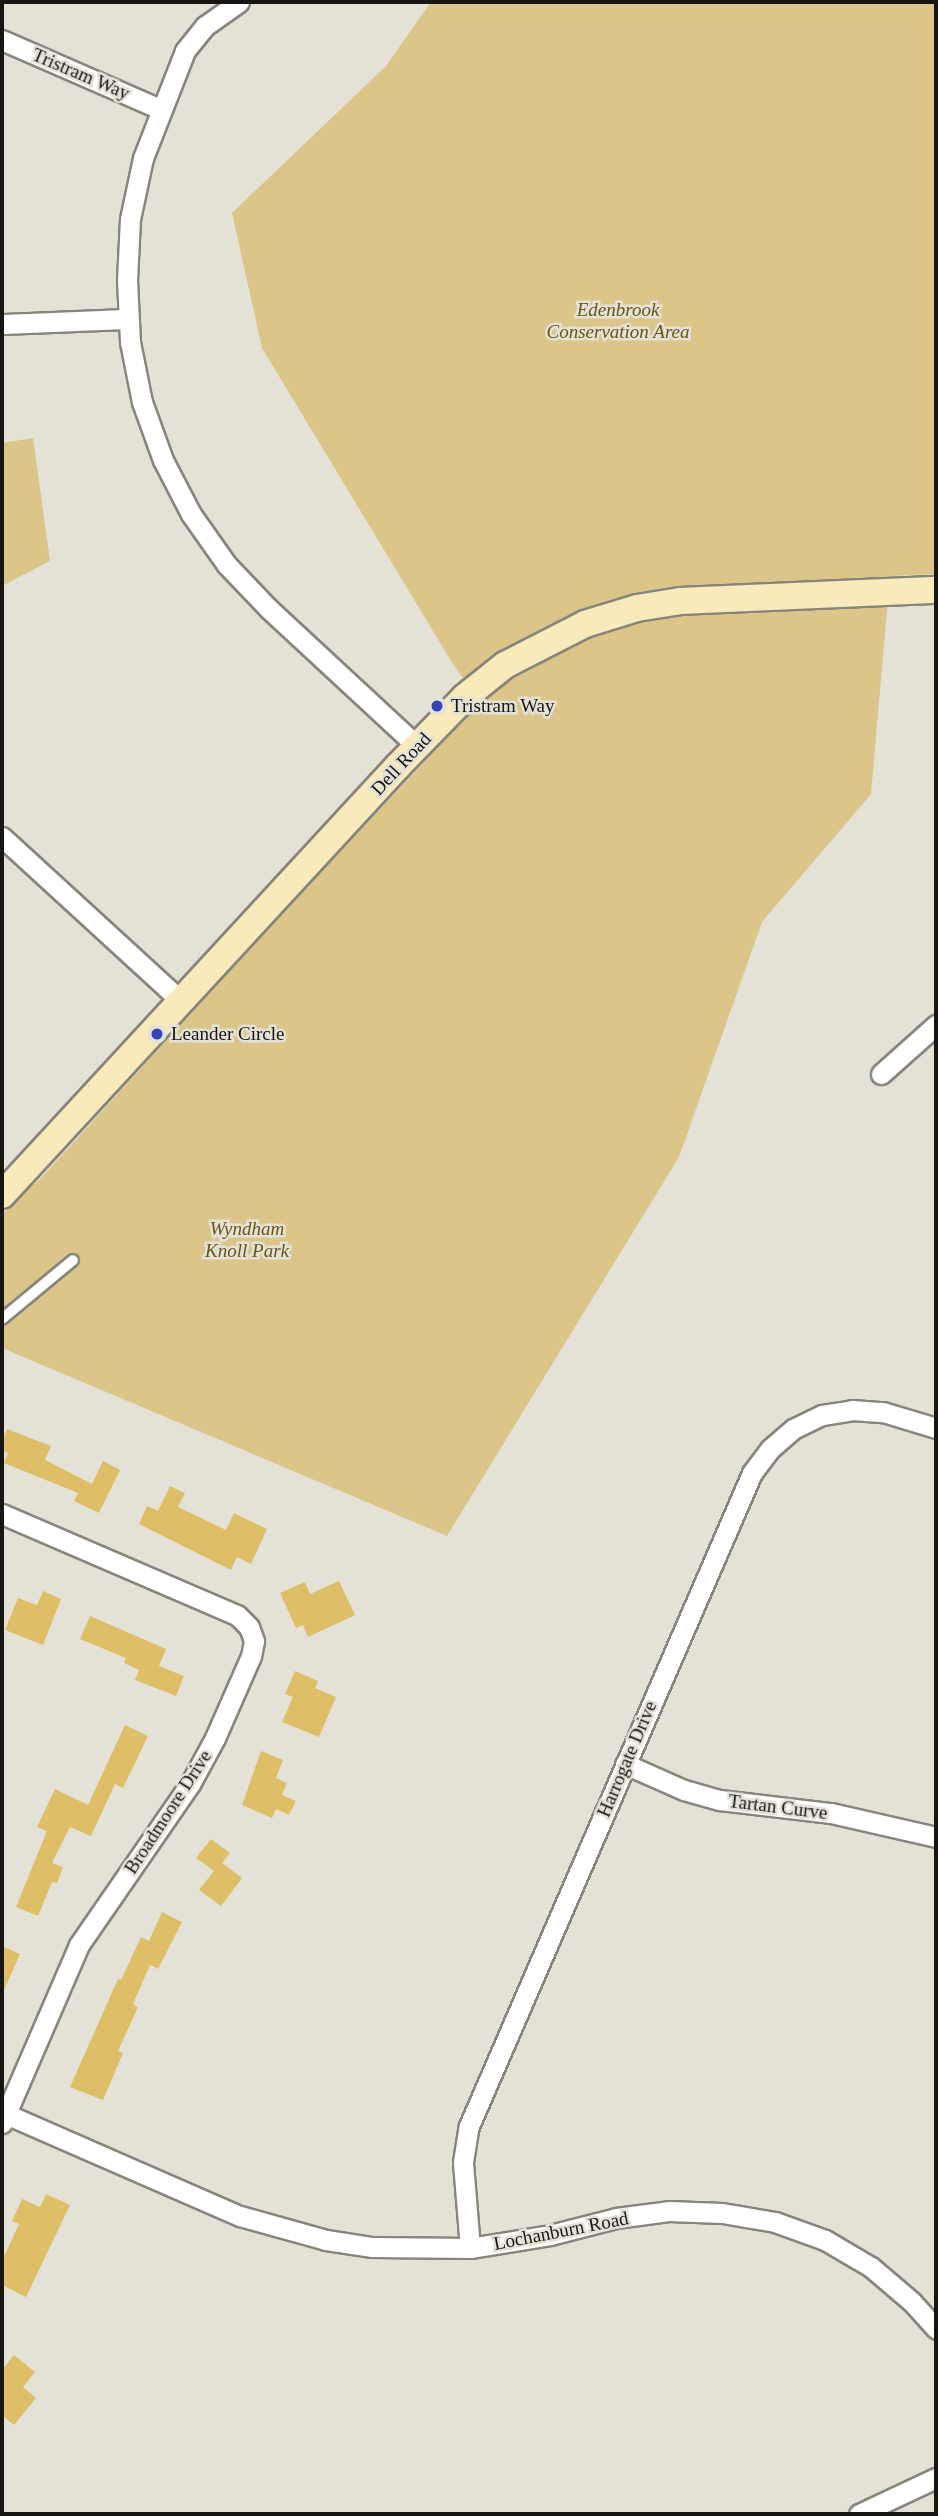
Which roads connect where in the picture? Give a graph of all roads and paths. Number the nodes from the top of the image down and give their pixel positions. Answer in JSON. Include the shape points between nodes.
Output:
{"nodes":[{"id":1,"x":239,"y":2,"type":"edge"},
{"id":2,"x":2,"y":40,"type":"edge"},
{"id":3,"x":160,"y":109,"type":"junction"},
{"id":4,"x":128,"y":319,"type":"junction"},
{"id":5,"x":2,"y":324,"type":"edge"},
{"id":6,"x":936,"y":590,"type":"edge"},
{"id":7,"x":417,"y":746,"type":"junction"},
{"id":8,"x":2,"y":837,"type":"edge"},
{"id":9,"x":182,"y":1002,"type":"junction"},
{"id":10,"x":936,"y":1025,"type":"edge"},
{"id":11,"x":881,"y":1074,"type":"dead end"},
{"id":12,"x":2,"y":1195,"type":"edge"},
{"id":13,"x":73,"y":1260,"type":"dead end"},
{"id":14,"x":2,"y":1319,"type":"edge"},
{"id":15,"x":936,"y":1428,"type":"edge"},
{"id":16,"x":2,"y":1514,"type":"edge"},
{"id":17,"x":625,"y":1763,"type":"junction"},
{"id":18,"x":936,"y":1837,"type":"edge"},
{"id":19,"x":4,"y":2119,"type":"edge"},
{"id":20,"x":470,"y":2248,"type":"junction"},
{"id":21,"x":936,"y":2329,"type":"edge"},
{"id":22,"x":936,"y":2478,"type":"edge"},
{"id":23,"x":859,"y":2514,"type":"edge"}],
"edges":[{"from":1,"to":3,"type":"street","via":[[205,26],[185,51]]},
{"from":2,"to":3,"type":"street","name":"Tristram Way"},
{"from":3,"to":4,"type":"street","via":[[143,158],[130,219]]},
{"from":4,"to":5,"type":"street"},
{"from":4,"to":7,"type":"street","via":[[142,402],[163,460],[191,514],[227,565],[269,610]]},
{"from":6,"to":7,"type":"street","name":"Dell Road","via":[[681,601],[637,608],[585,624],[505,665],[465,697]]},
{"from":7,"to":9,"type":"street","name":"Dell Road"},
{"from":8,"to":9,"type":"street"},
{"from":9,"to":12,"type":"street","name":"Dell Road"},
{"from":10,"to":11,"type":"street"},
{"from":13,"to":14,"type":"lane"},
{"from":15,"to":17,"type":"street","name":"Harrogate Drive","via":[[883,1412],[852,1410],[822,1415],[793,1429],[770,1448],[752,1473]]},
{"from":16,"to":19,"type":"street","name":"Broadmoore Drive","via":[[237,1615],[249,1626],[254,1641],[190,1784],[79,1945]]},
{"from":17,"to":18,"type":"street","name":"Tartan Curve","via":[[684,1790],[720,1800],[831,1813]]},
{"from":17,"to":20,"type":"street","name":"Harrogate Drive","via":[[469,2126],[463,2162]]},
{"from":19,"to":20,"type":"street","name":"Lochanburn Road","via":[[284,2230],[372,2247]]},
{"from":20,"to":21,"type":"street","name":"Lochanburn Road","via":[[669,2211],[775,2222],[825,2240],[871,2267]]},
{"from":22,"to":23,"type":"street"}]}
